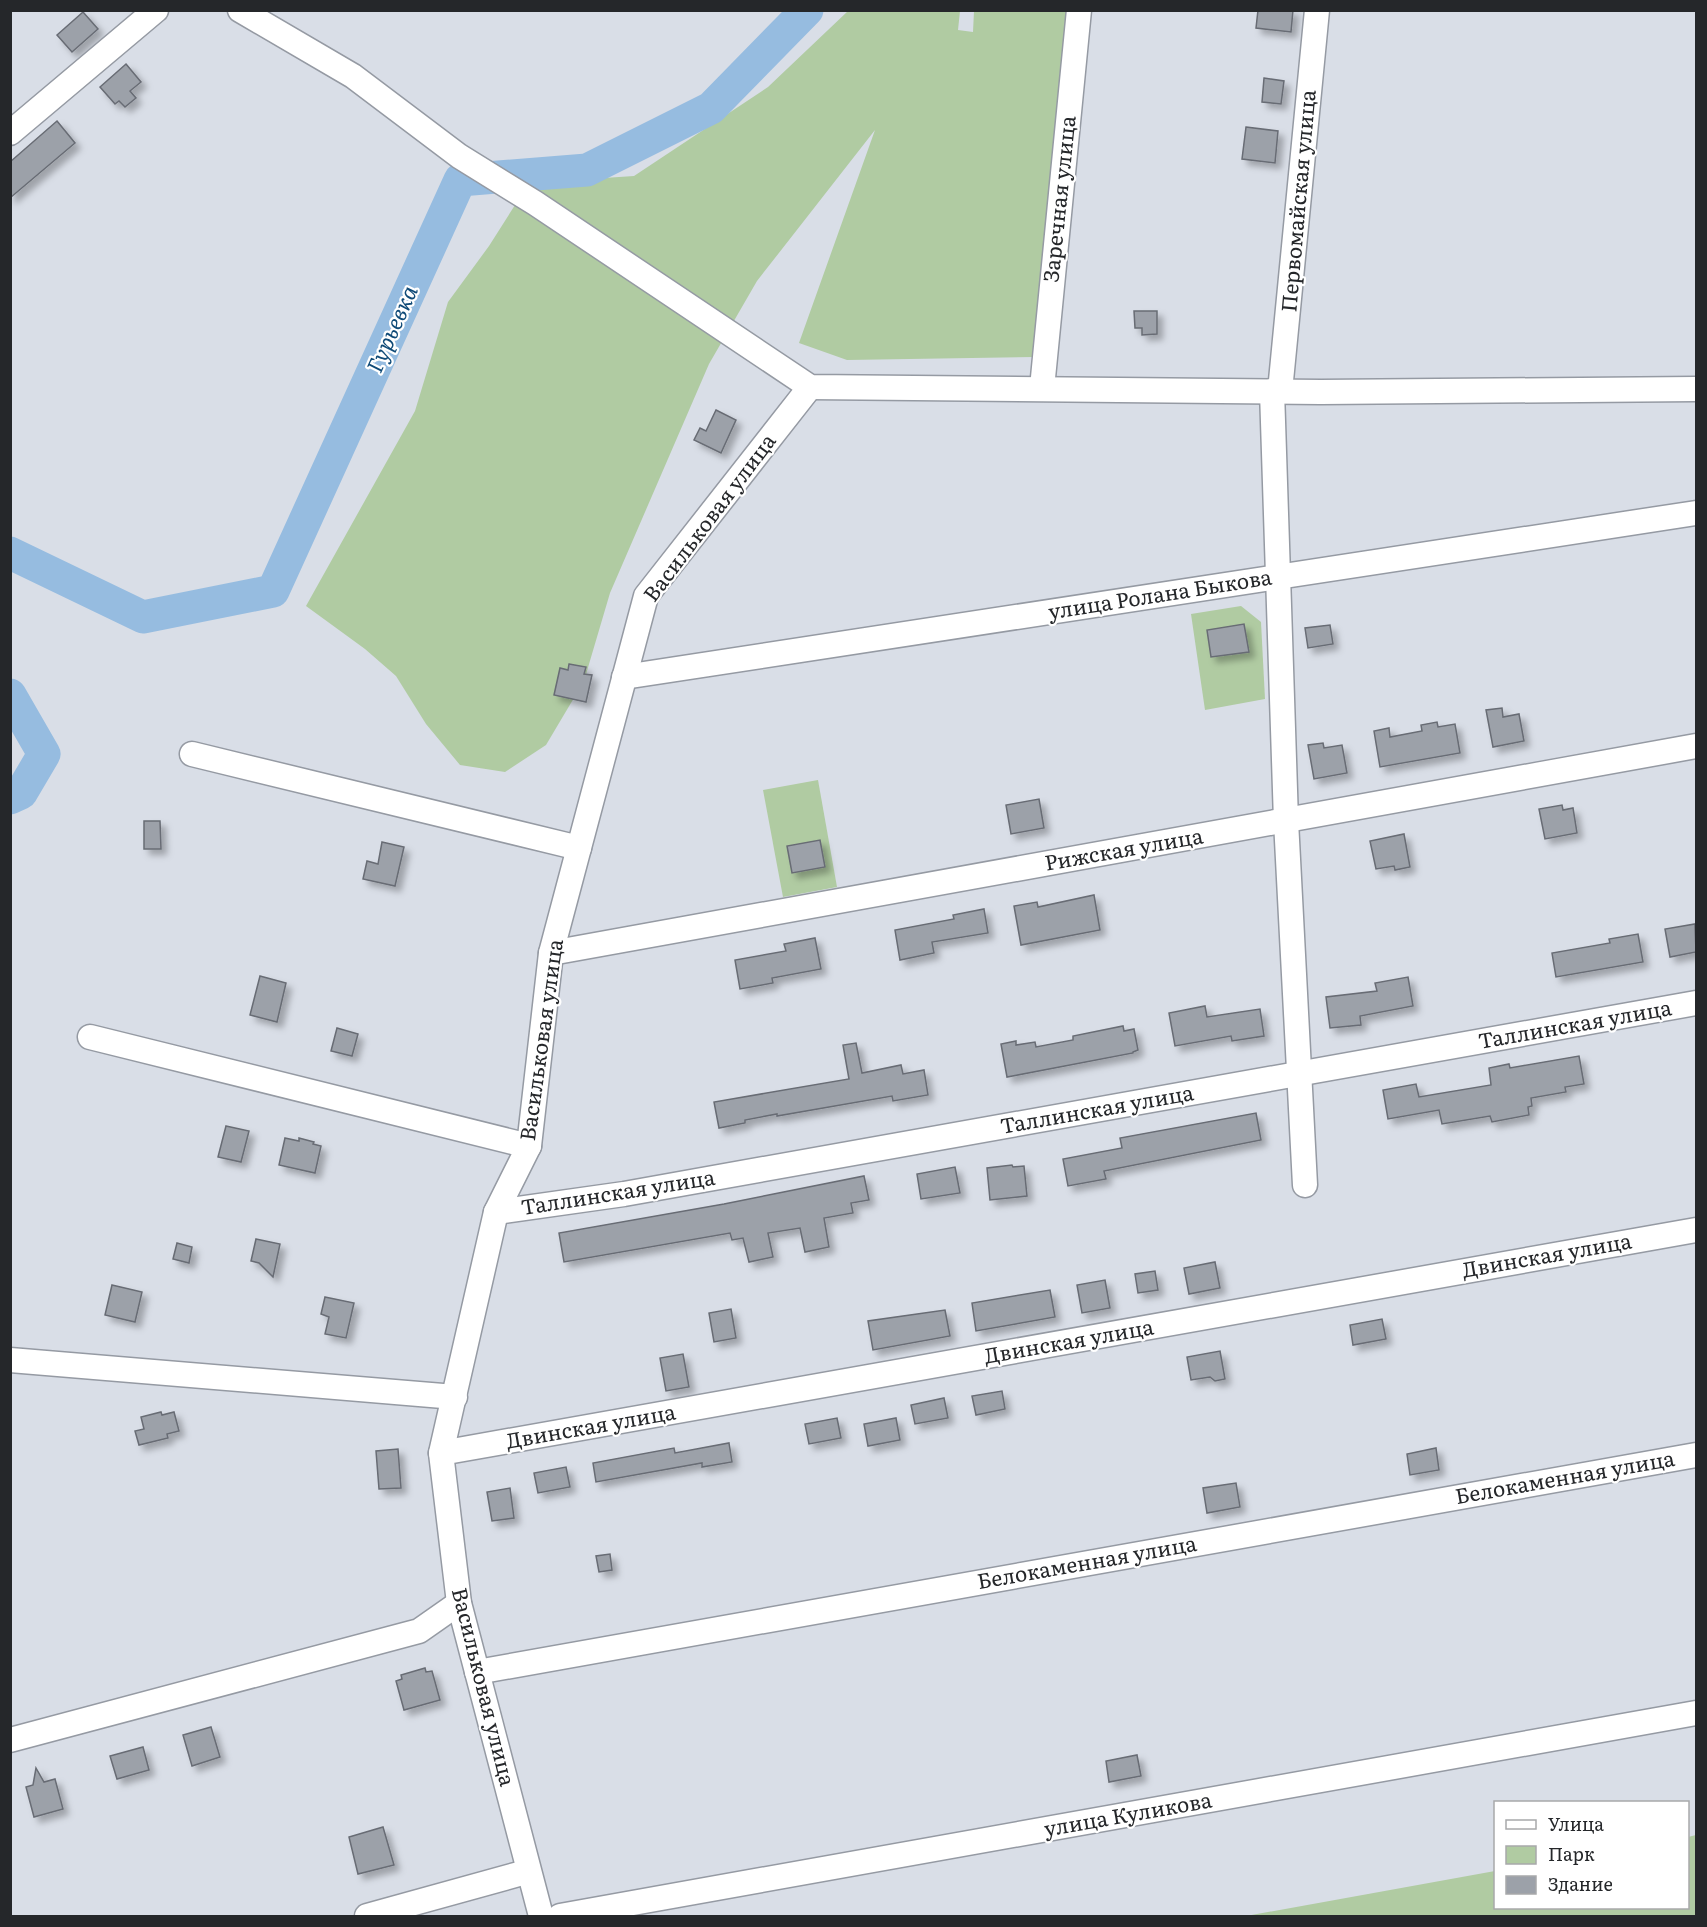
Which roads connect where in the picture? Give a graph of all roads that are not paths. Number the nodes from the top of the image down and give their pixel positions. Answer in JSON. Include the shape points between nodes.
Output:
{"nodes":[{"id":1,"x":156,"y":10,"type":"edge"},
{"id":2,"x":240,"y":10,"type":"edge"},
{"id":3,"x":1079,"y":10,"type":"edge"},
{"id":4,"x":1317,"y":10,"type":"edge"},
{"id":5,"x":10,"y":133,"type":"edge"},
{"id":6,"x":810,"y":387,"type":"junction"},
{"id":7,"x":1042,"y":388,"type":"junction"},
{"id":8,"x":1696,"y":388,"type":"edge"},
{"id":9,"x":1276,"y":391,"type":"junction"},
{"id":10,"x":1696,"y":513,"type":"edge"},
{"id":11,"x":1278,"y":577,"type":"junction"},
{"id":12,"x":624,"y":677,"type":"junction"},
{"id":13,"x":1696,"y":746,"type":"edge"},
{"id":14,"x":192,"y":754,"type":"dead end"},
{"id":15,"x":1286,"y":821,"type":"junction"},
{"id":16,"x":579,"y":848,"type":"junction"},
{"id":17,"x":551,"y":953,"type":"junction"},
{"id":18,"x":1696,"y":1004,"type":"edge"},
{"id":19,"x":90,"y":1037,"type":"dead end"},
{"id":20,"x":1299,"y":1074,"type":"junction"},
{"id":21,"x":529,"y":1146,"type":"junction"},
{"id":22,"x":1305,"y":1185,"type":"dead end"},
{"id":23,"x":496,"y":1212,"type":"junction"},
{"id":24,"x":1696,"y":1230,"type":"edge"},
{"id":25,"x":10,"y":1360,"type":"edge"},
{"id":26,"x":455,"y":1397,"type":"junction"},
{"id":27,"x":441,"y":1453,"type":"junction"},
{"id":28,"x":1696,"y":1455,"type":"edge"},
{"id":29,"x":459,"y":1603,"type":"junction"},
{"id":30,"x":477,"y":1672,"type":"junction"},
{"id":31,"x":1696,"y":1713,"type":"edge"},
{"id":32,"x":10,"y":1740,"type":"edge"},
{"id":33,"x":526,"y":1872,"type":"dead end"},
{"id":34,"x":367,"y":1917,"type":"edge"},
{"id":35,"x":541,"y":1917,"type":"edge"},
{"id":36,"x":560,"y":1917,"type":"edge"}],
"edges":[{"from":1,"to":5,"type":"street"},
{"from":2,"to":6,"type":"street","via":[[353,76],[459,156]]},
{"from":3,"to":7,"type":"street","name":"Заречная улица"},
{"from":4,"to":9,"type":"street","name":"Первомайская улица"},
{"from":6,"to":7,"type":"street"},
{"from":6,"to":12,"type":"street","name":"Васильковая улица","via":[[646,596]]},
{"from":7,"to":9,"type":"street"},
{"from":8,"to":9,"type":"street"},
{"from":9,"to":11,"type":"street","name":"Первомайская улица"},
{"from":10,"to":11,"type":"street","name":"улица Ролана Быкова"},
{"from":11,"to":12,"type":"street","name":"улица Ролана Быкова"},
{"from":11,"to":15,"type":"street","name":"Первомайская улица"},
{"from":12,"to":16,"type":"street","name":"Васильковая улица"},
{"from":13,"to":15,"type":"street","name":"Рижская улица"},
{"from":14,"to":16,"type":"street"},
{"from":15,"to":17,"type":"street","name":"Рижская улица"},
{"from":15,"to":20,"type":"street","name":"Первомайская улица"},
{"from":16,"to":17,"type":"street","name":"Васильковая улица"},
{"from":17,"to":21,"type":"street","name":"Васильковая улица"},
{"from":18,"to":20,"type":"street","name":"Таллинская улица"},
{"from":19,"to":21,"type":"street"},
{"from":20,"to":22,"type":"street","name":"Первомайская улица"},
{"from":20,"to":23,"type":"street","name":"Таллинская улица","via":[[624,1194]]},
{"from":21,"to":23,"type":"street","name":"Васильковая улица"},
{"from":23,"to":26,"type":"street","name":"Васильковая улица"},
{"from":24,"to":27,"type":"street","name":"Двинская улица"},
{"from":25,"to":26,"type":"street"},
{"from":26,"to":27,"type":"street","name":"Васильковая улица"},
{"from":27,"to":29,"type":"street","name":"Васильковая улица"},
{"from":28,"to":30,"type":"street","name":"Белокаменная улица"},
{"from":29,"to":30,"type":"street","name":"Васильковая улица"},
{"from":29,"to":32,"type":"street","via":[[419,1631]]},
{"from":30,"to":35,"type":"street","name":"Васильковая улица"},
{"from":31,"to":36,"type":"street","name":"улица Куликова"},
{"from":33,"to":34,"type":"street"}]}
